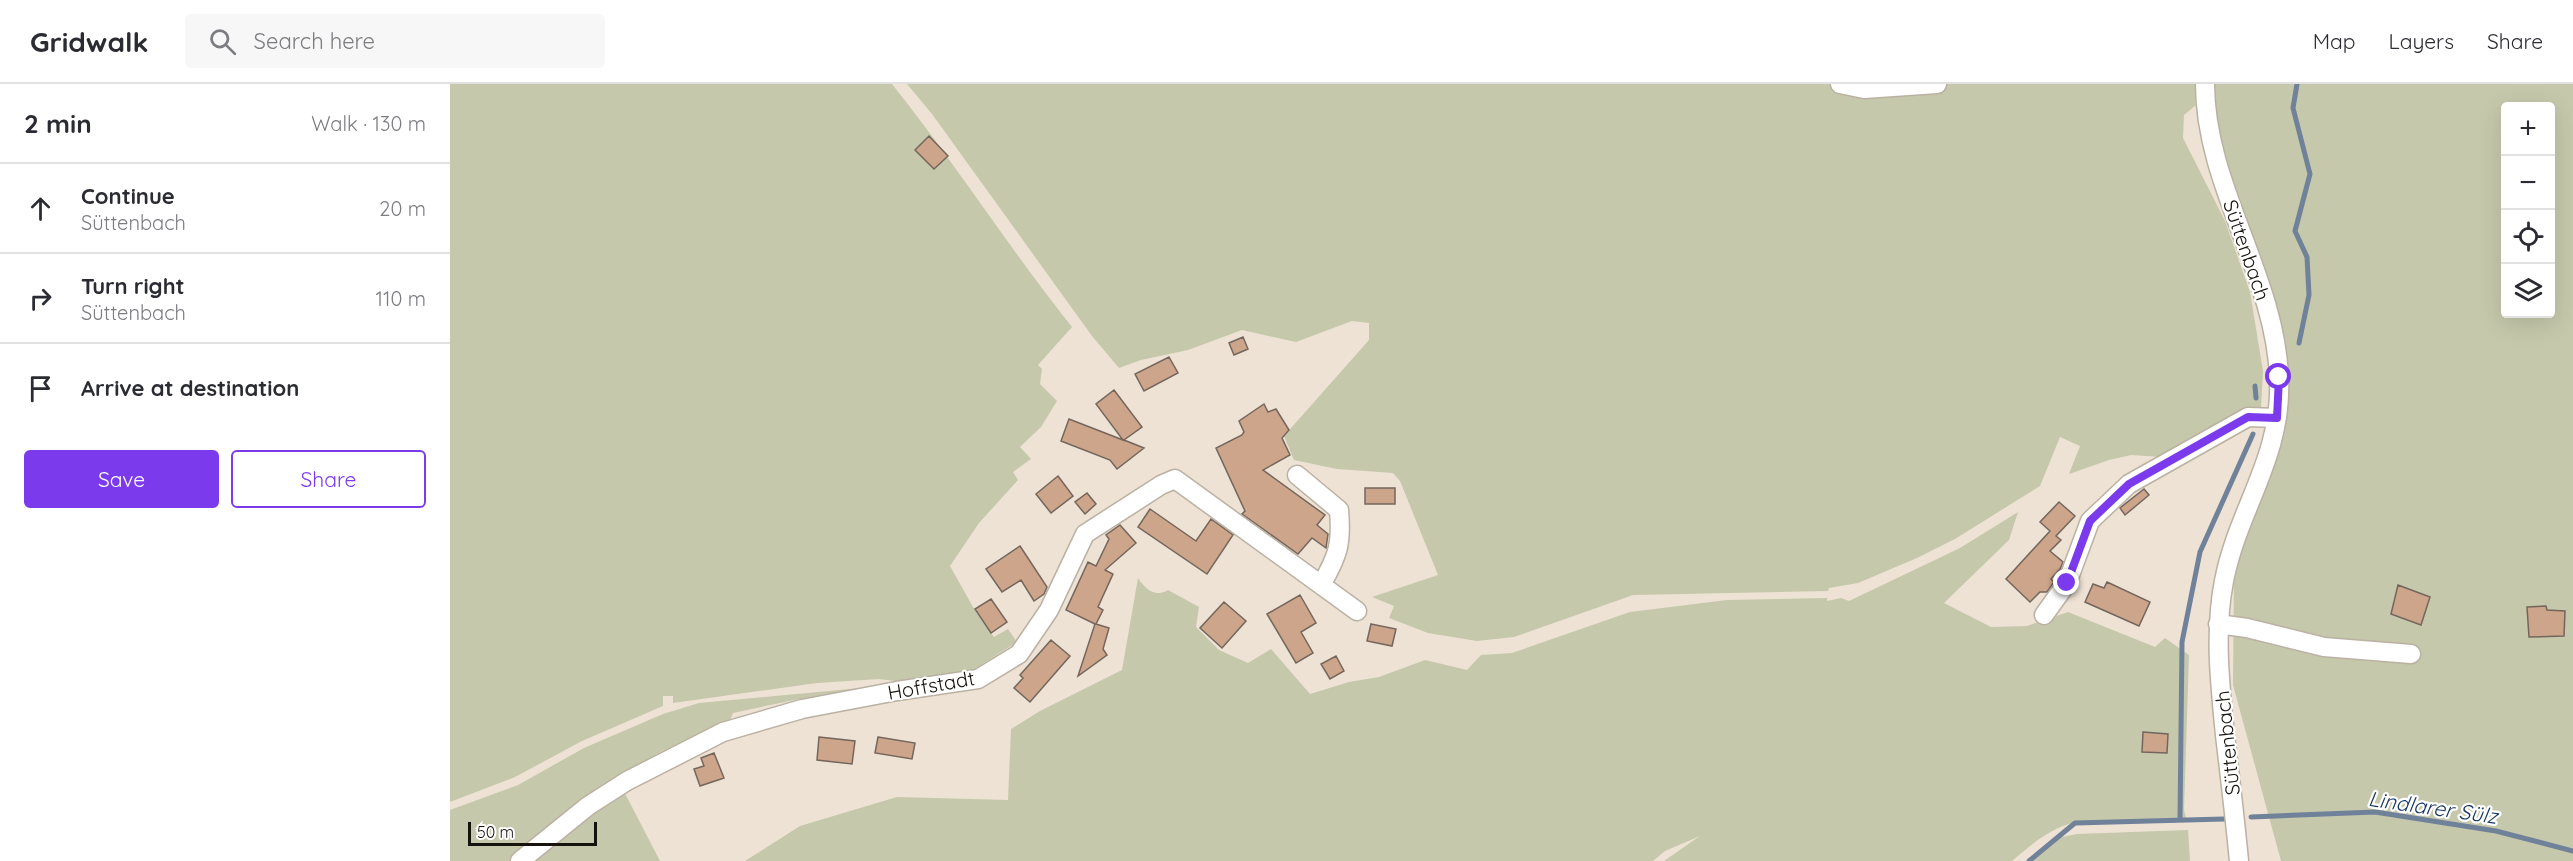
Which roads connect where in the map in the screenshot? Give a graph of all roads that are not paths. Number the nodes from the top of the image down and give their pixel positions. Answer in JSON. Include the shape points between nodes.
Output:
{"nodes":[{"id":1,"x":1840,"y":84,"type":"edge"},
{"id":2,"x":1937,"y":84,"type":"edge"},
{"id":3,"x":2205,"y":84,"type":"edge"},
{"id":4,"x":2277,"y":418,"type":"junction"},
{"id":5,"x":1297,"y":475,"type":"dead end"},
{"id":6,"x":1321,"y":585,"type":"junction"},
{"id":7,"x":1357,"y":611,"type":"dead end"},
{"id":8,"x":2044,"y":615,"type":"dead end"},
{"id":9,"x":2218,"y":624,"type":"junction"},
{"id":10,"x":2411,"y":654,"type":"dead end"},
{"id":11,"x":520,"y":861,"type":"edge"},
{"id":12,"x":2239,"y":861,"type":"edge"}],
"edges":[{"from":1,"to":2,"type":"street","via":[[1864,89]]},
{"from":3,"to":4,"type":"street","name":"Süttenbach","via":[[2213,146],[2273,331],[2279,377]]},
{"from":4,"to":8,"type":"street","via":[[2248,417],[2129,484],[2090,521],[2067,583]]},
{"from":4,"to":9,"type":"street","name":"Süttenbach","via":[[2270,453],[2231,553]]},
{"from":5,"to":6,"type":"street","via":[[1339,510],[1341,537],[1334,563]]},
{"from":6,"to":7,"type":"street","name":"Hoffstadt"},
{"from":6,"to":11,"type":"street","name":"Hoffstadt","via":[[1175,479],[1085,534],[1049,610],[1019,654],[978,679],[802,709],[723,732],[627,781],[588,806]]},
{"from":9,"to":10,"type":"street","via":[[2324,647]]},
{"from":9,"to":12,"type":"street","name":"Süttenbach","via":[[2220,682]]}]}
